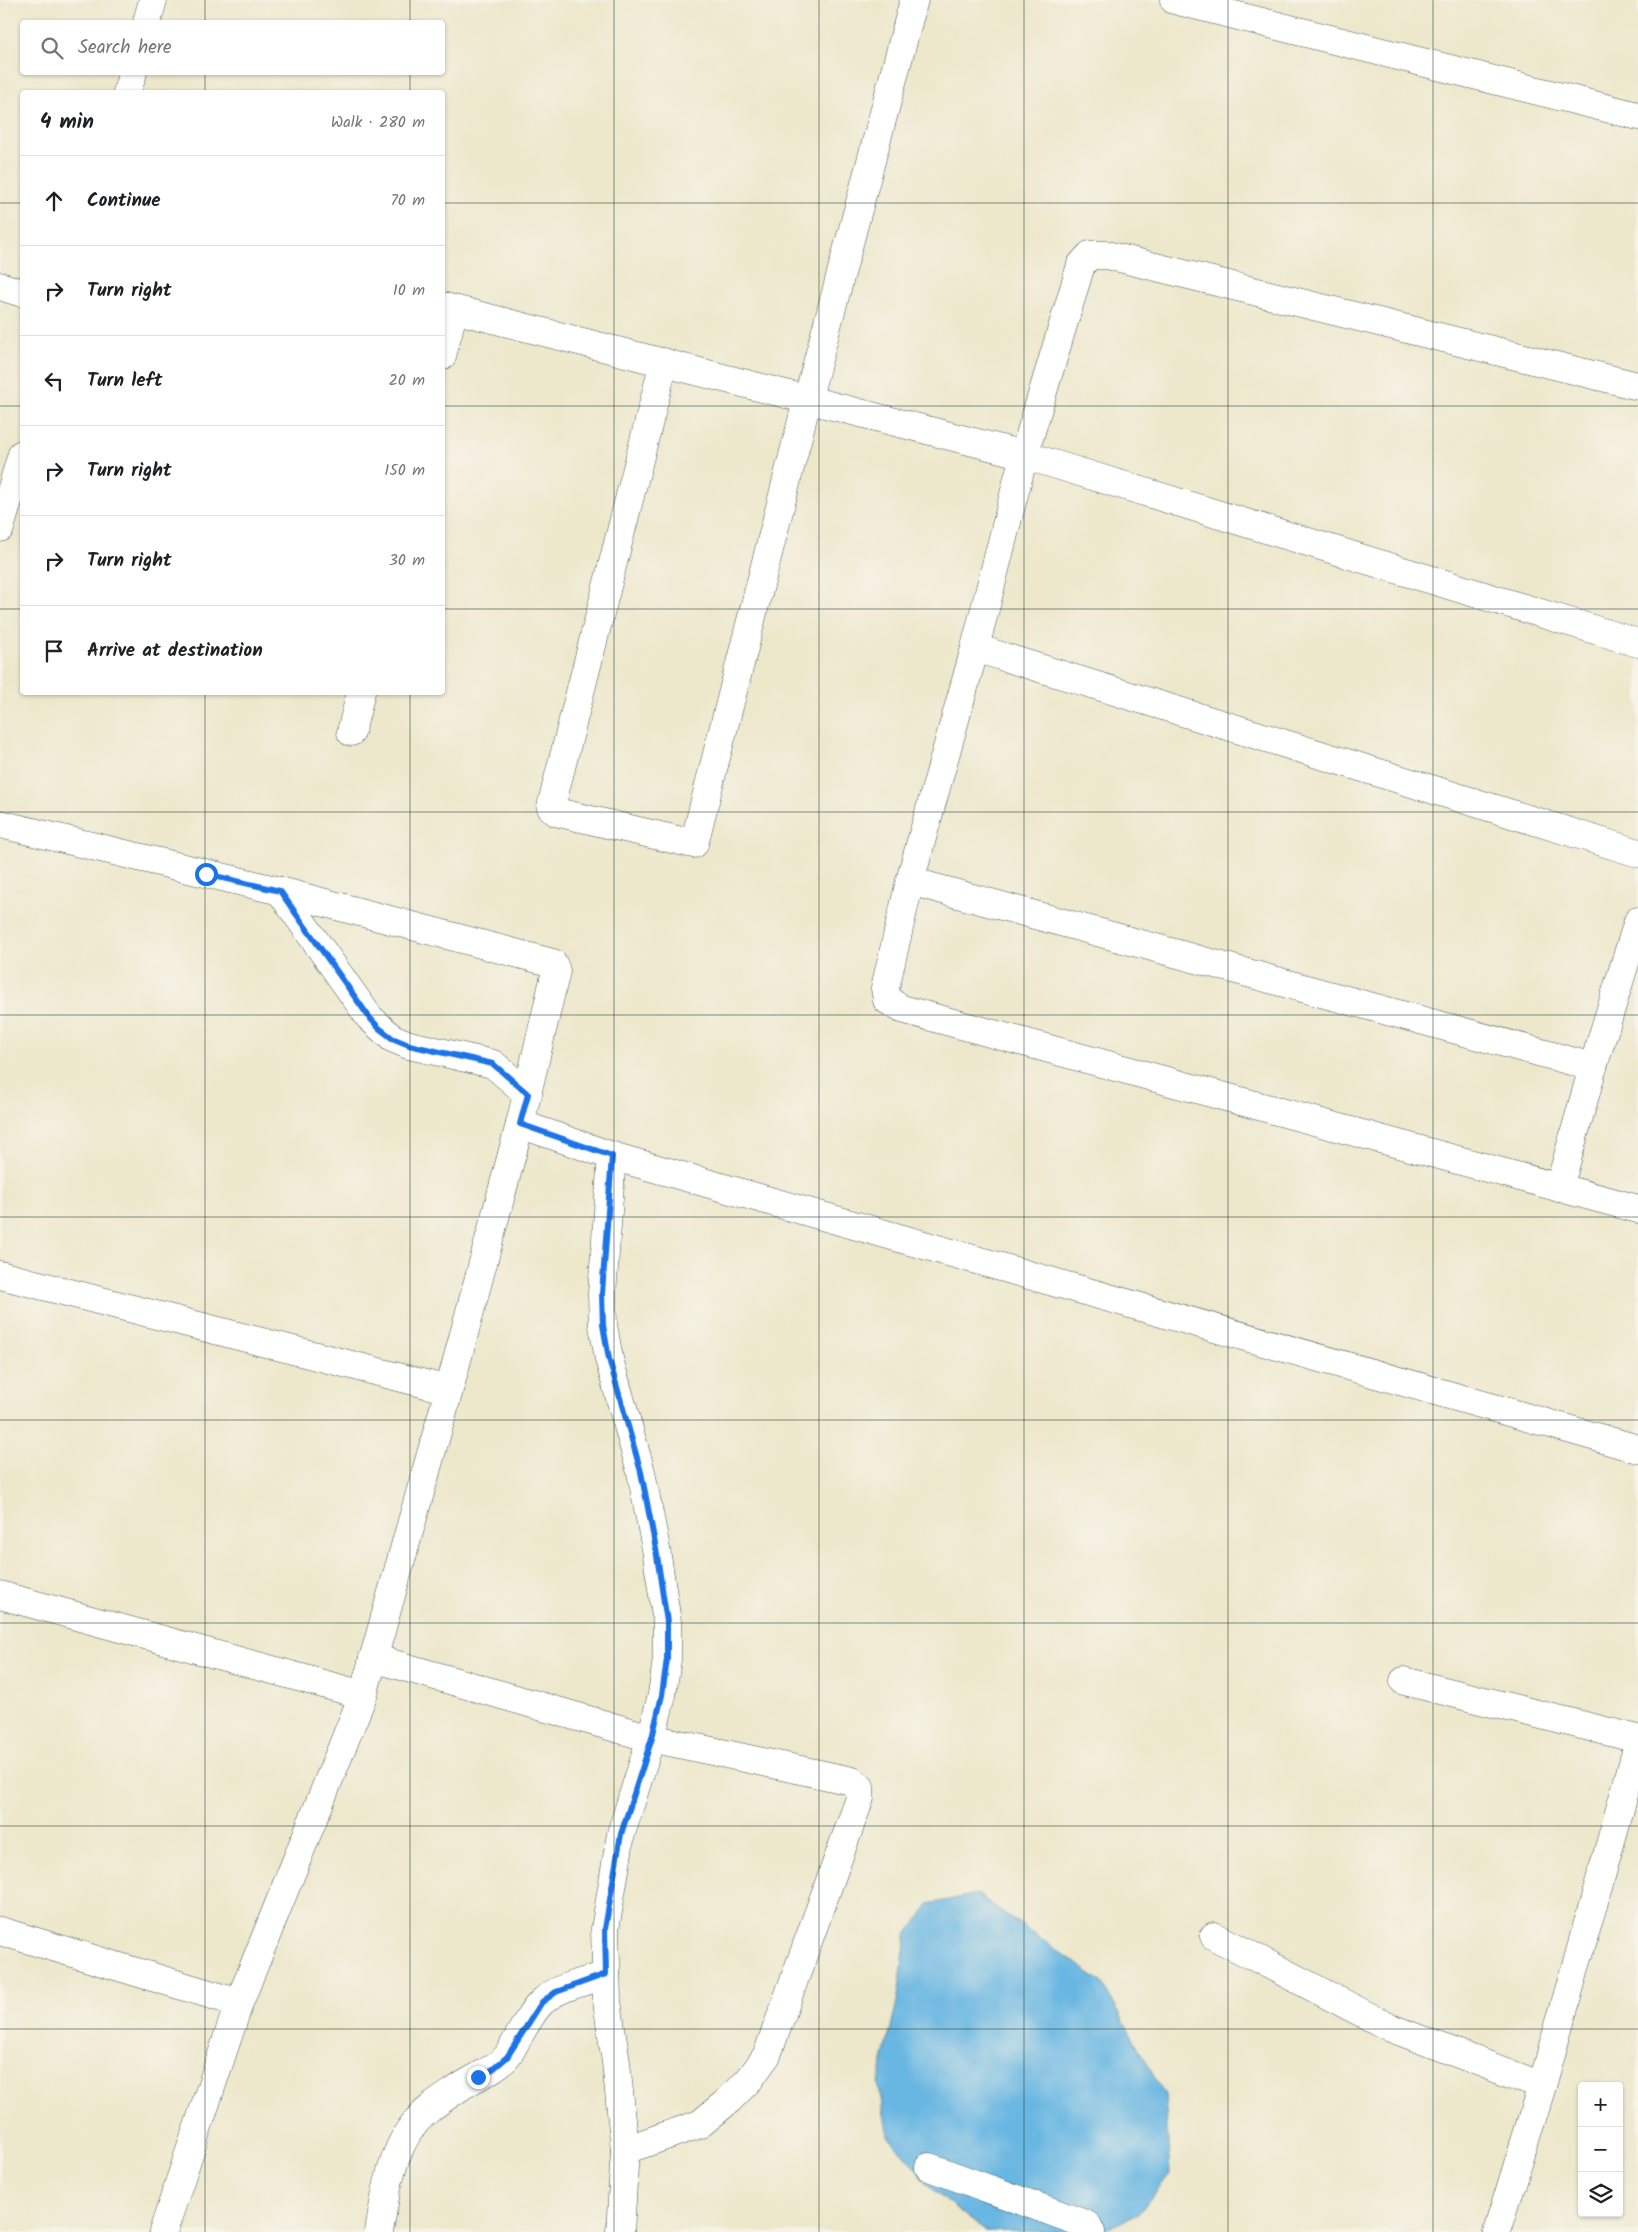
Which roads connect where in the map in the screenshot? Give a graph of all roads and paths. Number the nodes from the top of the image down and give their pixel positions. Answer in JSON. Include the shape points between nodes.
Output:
{"nodes":[{"id":1,"x":154,"y":0,"type":"edge"},
{"id":2,"x":914,"y":0,"type":"edge"},
{"id":3,"x":1174,"y":0,"type":"edge"},
{"id":4,"x":148,"y":20,"type":"edge"},
{"id":5,"x":132,"y":75,"type":"edge"},
{"id":6,"x":128,"y":90,"type":"edge"},
{"id":7,"x":1638,"y":116,"type":"edge"},
{"id":8,"x":0,"y":286,"type":"edge"},
{"id":9,"x":20,"y":292,"type":"edge"},
{"id":10,"x":448,"y":308,"type":"edge"},
{"id":11,"x":445,"y":332,"type":"edge"},
{"id":12,"x":664,"y":362,"type":"junction"},
{"id":13,"x":1638,"y":386,"type":"edge"},
{"id":14,"x":807,"y":401,"type":"junction"},
{"id":15,"x":1024,"y":455,"type":"junction"},
{"id":16,"x":20,"y":461,"type":"edge"},
{"id":17,"x":0,"y":528,"type":"edge"},
{"id":18,"x":1638,"y":643,"type":"edge"},
{"id":19,"x":975,"y":648,"type":"junction"},
{"id":20,"x":360,"y":695,"type":"edge"},
{"id":21,"x":351,"y":732,"type":"dead end"},
{"id":22,"x":0,"y":824,"type":"edge"},
{"id":23,"x":1638,"y":853,"type":"edge"},
{"id":24,"x":910,"y":881,"type":"junction"},
{"id":25,"x":280,"y":891,"type":"junction"},
{"id":26,"x":1638,"y":921,"type":"edge"},
{"id":27,"x":1593,"y":1067,"type":"junction"},
{"id":28,"x":528,"y":1094,"type":"junction"},
{"id":29,"x":520,"y":1124,"type":"junction"},
{"id":30,"x":612,"y":1156,"type":"junction"},
{"id":31,"x":1559,"y":1188,"type":"junction"},
{"id":32,"x":1638,"y":1209,"type":"edge"},
{"id":33,"x":0,"y":1275,"type":"edge"},
{"id":34,"x":449,"y":1390,"type":"junction"},
{"id":35,"x":1638,"y":1449,"type":"edge"},
{"id":36,"x":0,"y":1595,"type":"edge"},
{"id":37,"x":373,"y":1658,"type":"junction"},
{"id":38,"x":1404,"y":1681,"type":"dead end"},
{"id":39,"x":362,"y":1695,"type":"junction"},
{"id":40,"x":652,"y":1738,"type":"junction"},
{"id":41,"x":1638,"y":1739,"type":"edge"},
{"id":42,"x":1638,"y":1745,"type":"edge"},
{"id":43,"x":0,"y":1930,"type":"edge"},
{"id":44,"x":1214,"y":1936,"type":"dead end"},
{"id":45,"x":606,"y":1974,"type":"junction"},
{"id":46,"x":239,"y":2003,"type":"junction"},
{"id":47,"x":1542,"y":2086,"type":"junction"},
{"id":48,"x":625,"y":2150,"type":"junction"},
{"id":49,"x":929,"y":2167,"type":"dead end"},
{"id":50,"x":163,"y":2232,"type":"edge"},
{"id":51,"x":379,"y":2232,"type":"edge"},
{"id":52,"x":620,"y":2232,"type":"edge"},
{"id":53,"x":1091,"y":2232,"type":"edge"},
{"id":54,"x":1497,"y":2232,"type":"edge"}],
"edges":[{"from":1,"to":4,"type":"street"},
{"from":2,"to":14,"type":"street"},
{"from":3,"to":7,"type":"street"},
{"from":5,"to":6,"type":"street"},
{"from":8,"to":9,"type":"street"},
{"from":10,"to":11,"type":"street"},
{"from":10,"to":12,"type":"street"},
{"from":12,"to":14,"type":"street"},
{"from":12,"to":14,"type":"street","via":[[551,804],[556,812],[695,843]]},
{"from":13,"to":15,"type":"street","via":[[1097,254],[1090,255],[1082,265]]},
{"from":14,"to":15,"type":"street"},
{"from":15,"to":18,"type":"street"},
{"from":15,"to":19,"type":"street"},
{"from":16,"to":17,"type":"street"},
{"from":19,"to":23,"type":"street"},
{"from":19,"to":24,"type":"street"},
{"from":20,"to":21,"type":"street"},
{"from":22,"to":25,"type":"street"},
{"from":24,"to":27,"type":"street"},
{"from":24,"to":31,"type":"street","via":[[885,988],[891,1005]]},
{"from":25,"to":28,"type":"street","via":[[379,1028],[409,1045],[493,1064]]},
{"from":25,"to":28,"type":"street","via":[[553,963],[556,976]]},
{"from":26,"to":27,"type":"street"},
{"from":27,"to":31,"type":"street"},
{"from":28,"to":29,"type":"street"},
{"from":29,"to":30,"type":"street"},
{"from":29,"to":34,"type":"street"},
{"from":30,"to":35,"type":"street"},
{"from":30,"to":40,"type":"street","via":[[602,1294],[603,1325],[609,1359],[641,1472],[667,1622],[667,1659]]},
{"from":31,"to":32,"type":"street"},
{"from":33,"to":34,"type":"street"},
{"from":34,"to":37,"type":"street"},
{"from":36,"to":39,"type":"street"},
{"from":37,"to":39,"type":"street"},
{"from":37,"to":40,"type":"street"},
{"from":38,"to":41,"type":"street"},
{"from":39,"to":46,"type":"street"},
{"from":40,"to":45,"type":"street","via":[[621,1834],[605,1929]]},
{"from":40,"to":48,"type":"street","via":[[852,1781],[862,1792],[767,2055],[743,2087],[700,2124]]},
{"from":42,"to":47,"type":"street"},
{"from":43,"to":46,"type":"street"},
{"from":44,"to":47,"type":"street","via":[[1391,2028]]},
{"from":45,"to":48,"type":"street"},
{"from":45,"to":51,"type":"street","via":[[547,1998],[537,2007],[500,2064],[431,2107],[414,2124],[395,2164]]},
{"from":46,"to":50,"type":"street"},
{"from":47,"to":54,"type":"street"},
{"from":48,"to":52,"type":"street"},
{"from":49,"to":53,"type":"street","via":[[1085,2224]]}]}
